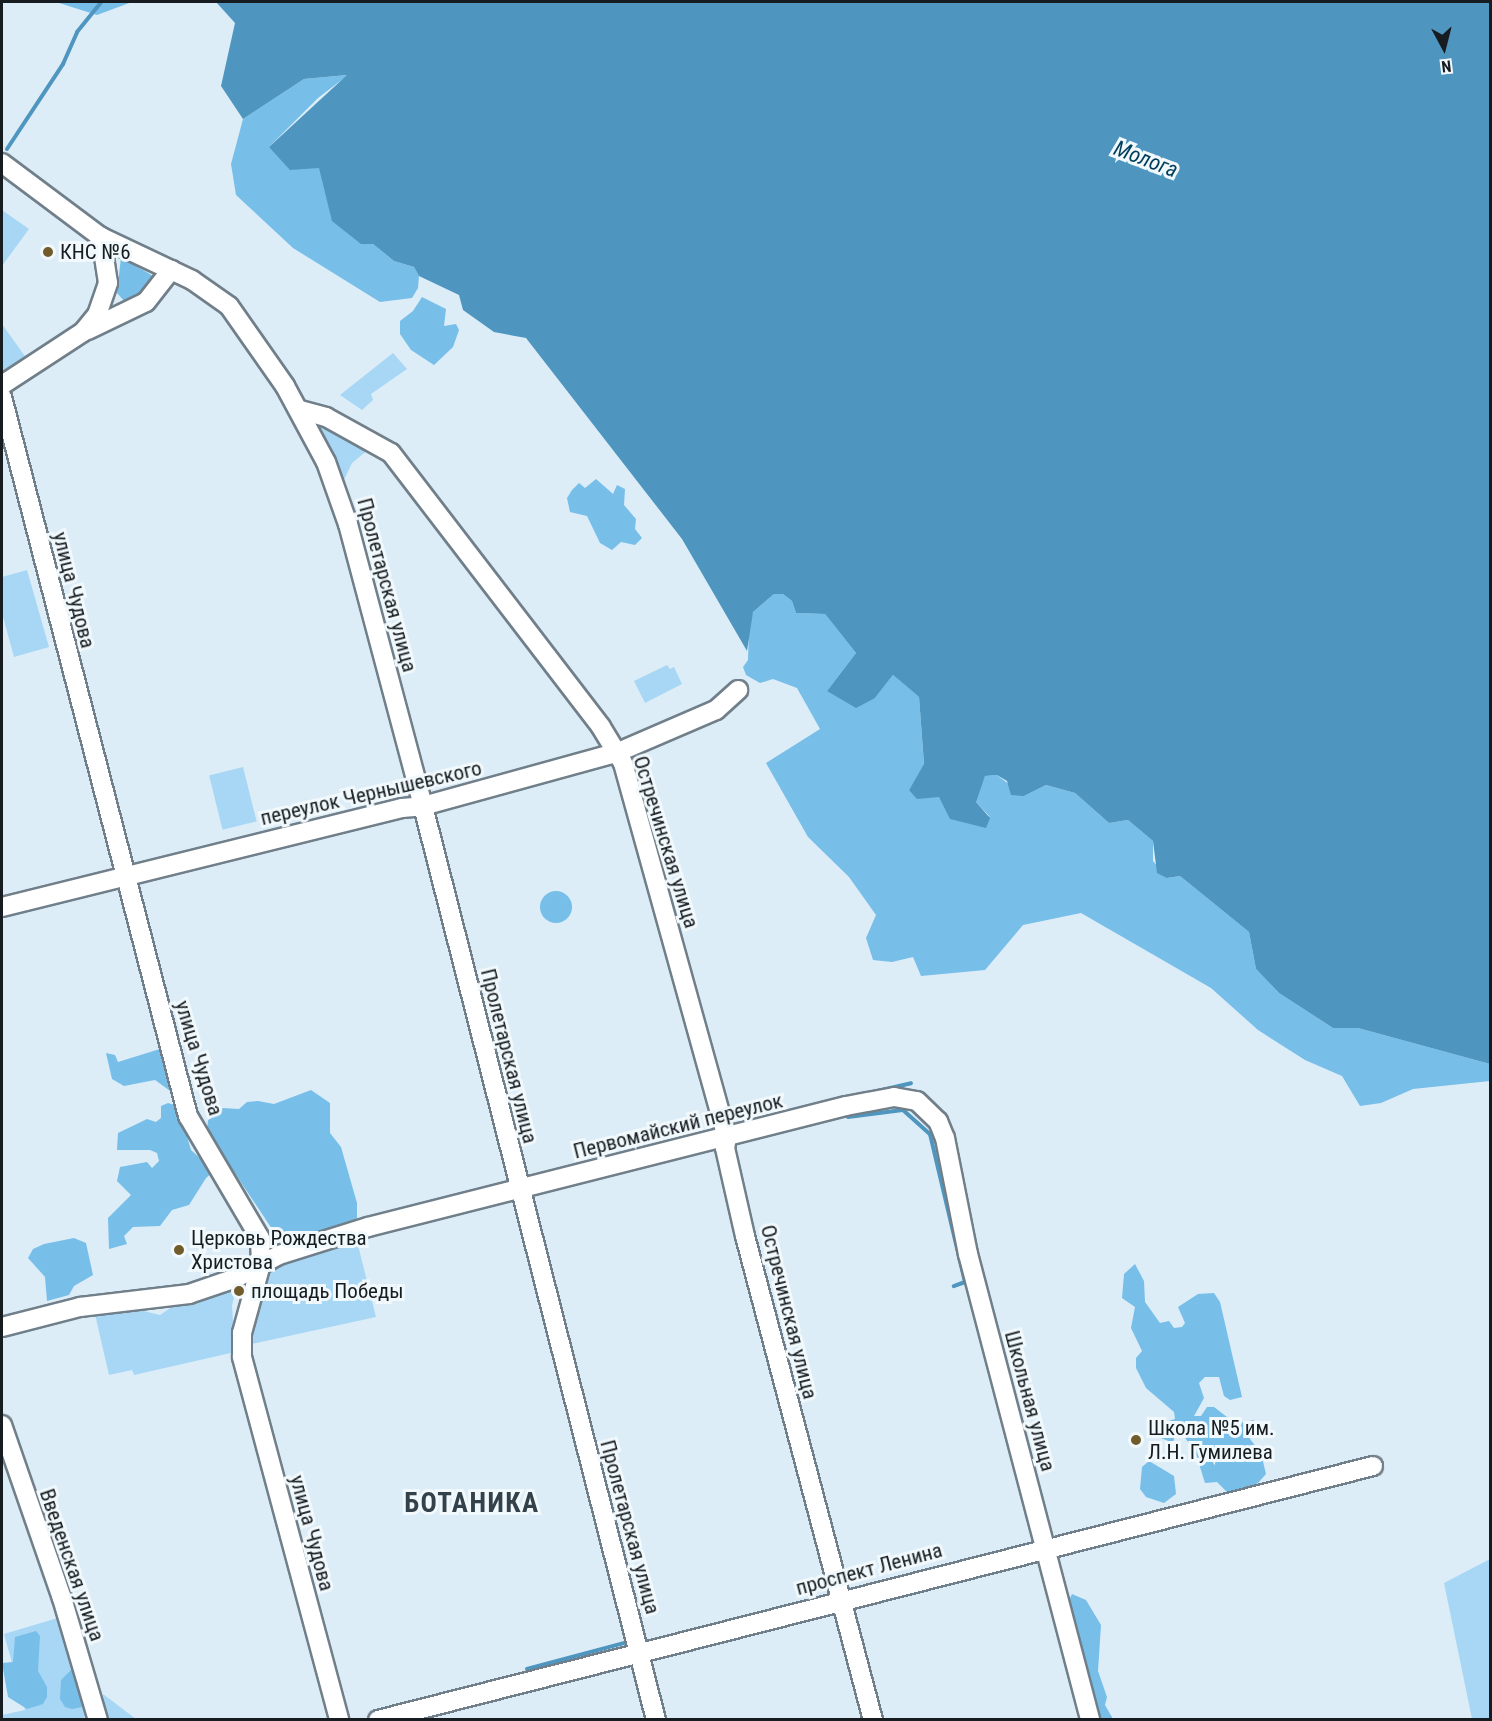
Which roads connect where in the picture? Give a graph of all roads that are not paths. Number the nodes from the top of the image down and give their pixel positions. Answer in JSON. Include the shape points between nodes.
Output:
{"nodes":[{"id":1,"x":2,"y":163,"type":"edge"},
{"id":2,"x":101,"y":237,"type":"junction"},
{"id":3,"x":171,"y":270,"type":"junction"},
{"id":4,"x":83,"y":332,"type":"junction"},
{"id":5,"x":2,"y":385,"type":"edge"},
{"id":6,"x":2,"y":397,"type":"edge"},
{"id":7,"x":300,"y":410,"type":"junction"},
{"id":8,"x":738,"y":690,"type":"dead end"},
{"id":9,"x":616,"y":753,"type":"junction"},
{"id":10,"x":423,"y":806,"type":"junction"},
{"id":11,"x":124,"y":876,"type":"junction"},
{"id":12,"x":2,"y":907,"type":"edge"},
{"id":13,"x":917,"y":1101,"type":"joint"},
{"id":14,"x":727,"y":1137,"type":"junction"},
{"id":15,"x":519,"y":1190,"type":"junction"},
{"id":16,"x":261,"y":1264,"type":"junction"},
{"id":17,"x":2,"y":1327,"type":"edge"},
{"id":18,"x":2,"y":1425,"type":"edge"},
{"id":19,"x":1373,"y":1466,"type":"dead end"},
{"id":20,"x":1045,"y":1547,"type":"junction"},
{"id":21,"x":842,"y":1600,"type":"junction"},
{"id":22,"x":639,"y":1651,"type":"junction"},
{"id":23,"x":98,"y":1719,"type":"edge"},
{"id":24,"x":339,"y":1719,"type":"edge"},
{"id":25,"x":378,"y":1719,"type":"edge"},
{"id":26,"x":656,"y":1719,"type":"edge"},
{"id":27,"x":873,"y":1719,"type":"edge"},
{"id":28,"x":1090,"y":1719,"type":"edge"}],
"edges":[{"from":1,"to":2,"type":"street"},
{"from":2,"to":3,"type":"street"},
{"from":2,"to":4,"type":"street","via":[[107,256],[107,293],[97,315]]},
{"from":3,"to":4,"type":"street","via":[[146,302]]},
{"from":3,"to":7,"type":"street","via":[[210,290],[229,306]]},
{"from":4,"to":5,"type":"street"},
{"from":6,"to":11,"type":"street","name":"улица Чудова"},
{"from":7,"to":9,"type":"street","name":"Остречинская улица","via":[[326,417],[391,453],[601,727]]},
{"from":7,"to":10,"type":"street","name":"Пролетарская улица","via":[[326,462],[348,524]]},
{"from":8,"to":9,"type":"street","name":"переулок Чернышевского","via":[[716,710]]},
{"from":9,"to":10,"type":"street","name":"переулок Чернышевского"},
{"from":9,"to":14,"type":"street","name":"Остречинская улица","via":[[623,763]]},
{"from":10,"to":11,"type":"street","name":"переулок Чернышевского"},
{"from":10,"to":15,"type":"street","name":"Пролетарская улица"},
{"from":11,"to":12,"type":"street","name":"переулок Чернышевского"},
{"from":11,"to":16,"type":"street","name":"улица Чудова","via":[[188,1116],[254,1226],[261,1245]]},
{"from":13,"to":14,"type":"street","name":"Первомайский переулок","via":[[894,1097],[846,1106]]},
{"from":13,"to":20,"type":"street","name":"Школьная улица","via":[[938,1121],[945,1138],[968,1254]]},
{"from":14,"to":15,"type":"street","name":"Первомайский переулок"},
{"from":14,"to":21,"type":"street","name":"Остречинская улица","via":[[725,1148],[746,1236]]},
{"from":15,"to":16,"type":"street","name":"Первомайский переулок","via":[[368,1227]]},
{"from":15,"to":22,"type":"street","name":"Пролетарская улица"},
{"from":16,"to":17,"type":"street","name":"Первомайский переулок","via":[[236,1278],[189,1294],[80,1307]]},
{"from":16,"to":24,"type":"street","name":"улица Чудова","via":[[242,1334],[243,1357]]},
{"from":18,"to":23,"type":"street","name":"Введенская улица","via":[[62,1598]]},
{"from":19,"to":20,"type":"street","name":"проспект Ленина"},
{"from":20,"to":21,"type":"street","name":"проспект Ленина"},
{"from":20,"to":28,"type":"street","name":"Школьная улица"},
{"from":21,"to":22,"type":"street","name":"проспект Ленина"},
{"from":21,"to":27,"type":"street","name":"Остречинская улица"},
{"from":22,"to":25,"type":"street","name":"проспект Ленина"},
{"from":22,"to":26,"type":"street","name":"Пролетарская улица"}]}
